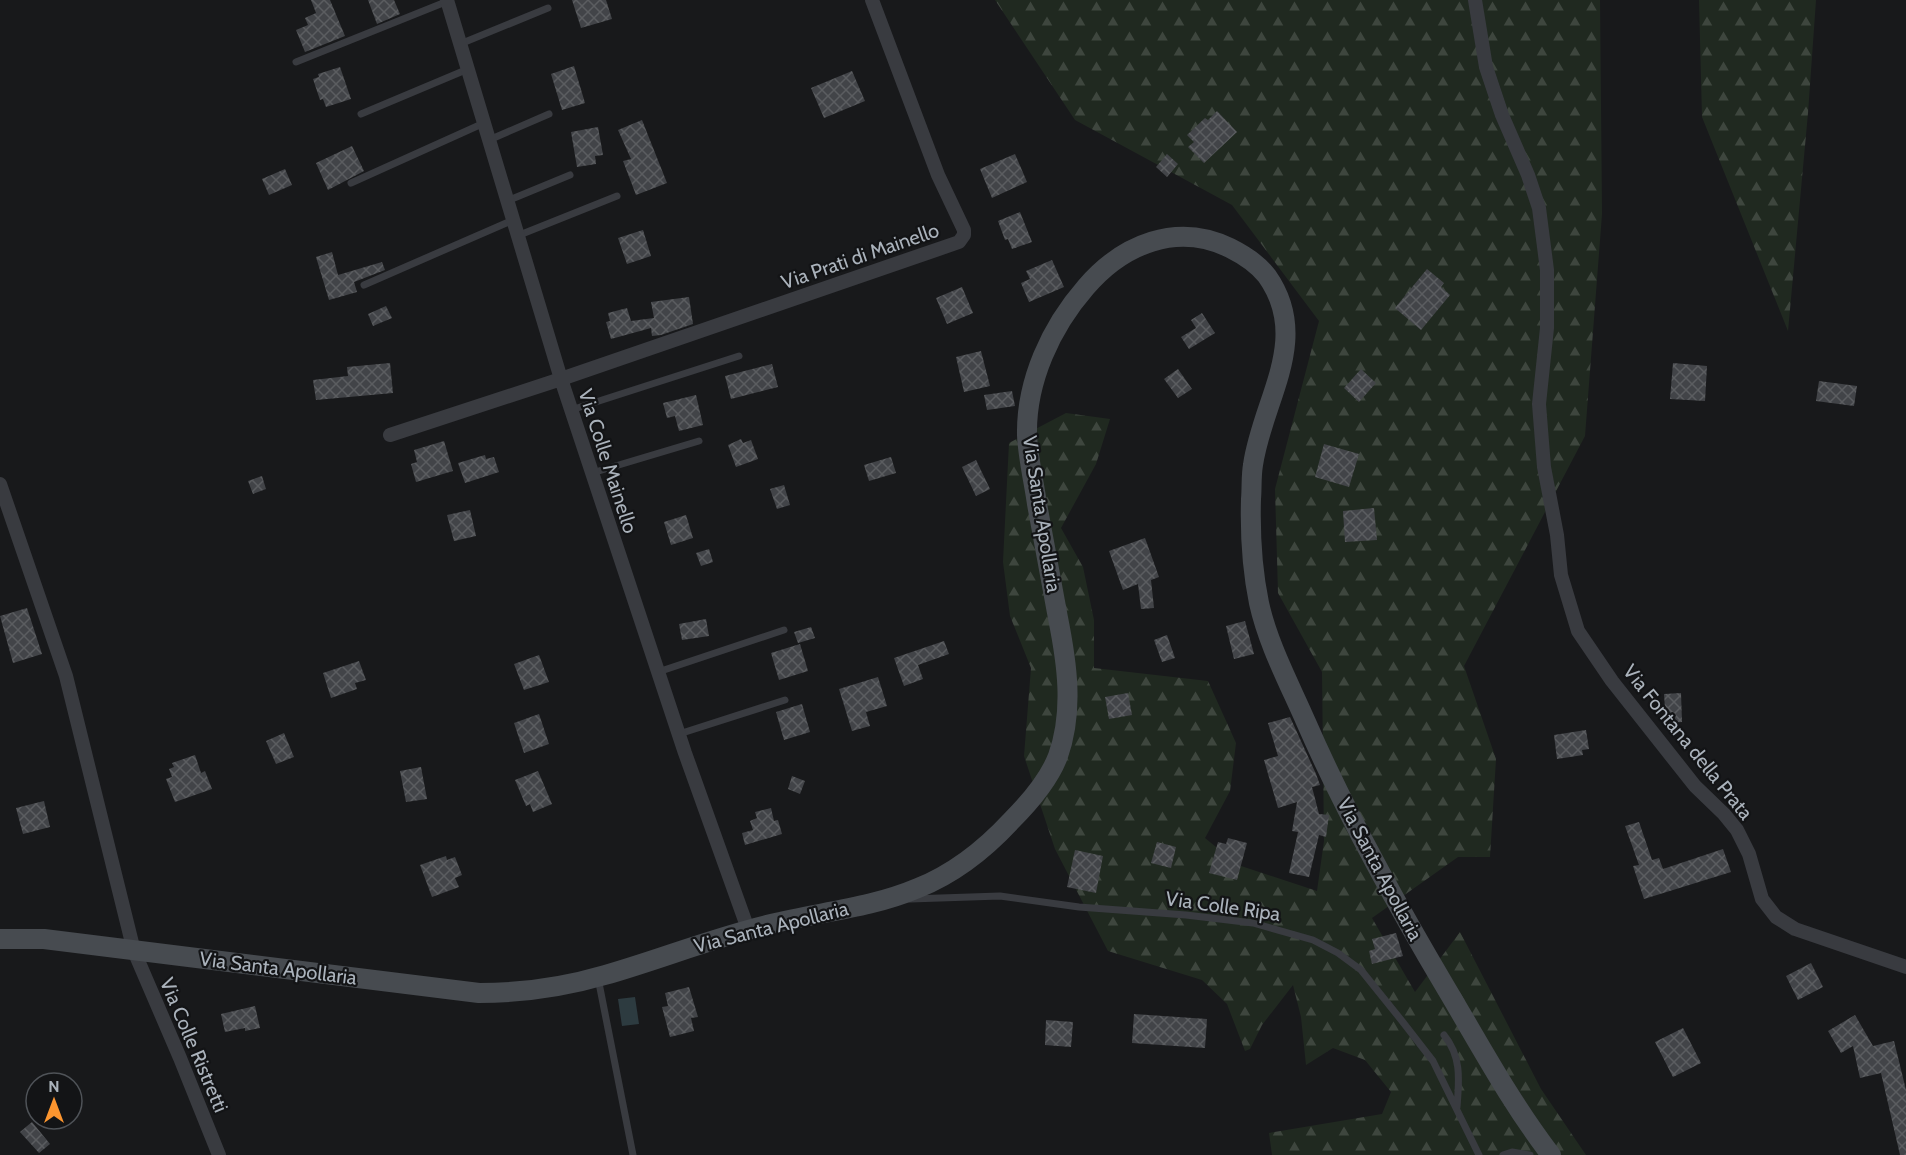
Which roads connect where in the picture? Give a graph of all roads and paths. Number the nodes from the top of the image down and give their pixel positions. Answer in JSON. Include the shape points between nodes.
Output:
{"nodes":[{"id":1,"x":872,"y":0,"type":"edge"},
{"id":2,"x":1475,"y":0,"type":"edge"},
{"id":3,"x":447,"y":1,"type":"edge"},
{"id":4,"x":548,"y":8,"type":"dead end"},
{"id":5,"x":460,"y":44,"type":"junction"},
{"id":6,"x":296,"y":62,"type":"dead end"},
{"id":7,"x":468,"y":69,"type":"junction"},
{"id":8,"x":362,"y":114,"type":"dead end"},
{"id":9,"x":549,"y":114,"type":"dead end"},
{"id":10,"x":484,"y":123,"type":"junction"},
{"id":11,"x":489,"y":140,"type":"junction"},
{"id":12,"x":570,"y":175,"type":"dead end"},
{"id":13,"x":351,"y":183,"type":"dead end"},
{"id":14,"x":617,"y":196,"type":"dead end"},
{"id":15,"x":507,"y":201,"type":"junction"},
{"id":16,"x":513,"y":220,"type":"junction"},
{"id":17,"x":518,"y":236,"type":"junction"},
{"id":18,"x":364,"y":285,"type":"dead end"},
{"id":19,"x":739,"y":356,"type":"dead end"},
{"id":20,"x":561,"y":379,"type":"junction"},
{"id":21,"x":571,"y":410,"type":"junction"},
{"id":22,"x":390,"y":435,"type":"dead end"},
{"id":23,"x":699,"y":441,"type":"dead end"},
{"id":24,"x":592,"y":473,"type":"junction"},
{"id":25,"x":0,"y":484,"type":"edge"},
{"id":26,"x":784,"y":630,"type":"dead end"},
{"id":27,"x":658,"y":672,"type":"junction"},
{"id":28,"x":785,"y":700,"type":"dead end"},
{"id":29,"x":679,"y":734,"type":"junction"},
{"id":30,"x":887,"y":900,"type":"junction"},
{"id":31,"x":748,"y":929,"type":"junction"},
{"id":32,"x":0,"y":939,"type":"edge"},
{"id":33,"x":134,"y":951,"type":"junction"},
{"id":34,"x":1906,"y":967,"type":"edge"},
{"id":35,"x":598,"y":977,"type":"junction"},
{"id":36,"x":1444,"y":1035,"type":"dead end"},
{"id":37,"x":1456,"y":1110,"type":"junction"},
{"id":38,"x":219,"y":1155,"type":"edge"},
{"id":39,"x":633,"y":1155,"type":"edge"},
{"id":40,"x":1479,"y":1155,"type":"edge"},
{"id":41,"x":1503,"y":1155,"type":"edge"},
{"id":42,"x":1530,"y":1155,"type":"edge"},
{"id":43,"x":1551,"y":1155,"type":"edge"}],
"edges":[{"from":1,"to":20,"type":"street","name":"Via Prati di Mainello","via":[[938,175],[964,230],[962,238],[955,244]]},
{"from":2,"to":34,"type":"street","name":"Via Fontana della Prata","via":[[1486,67],[1539,208],[1548,328],[1539,405],[1544,467],[1561,575],[1578,631],[1695,786],[1731,821],[1749,854],[1762,899],[1776,917],[1795,929]]},
{"from":3,"to":5,"type":"street","name":"Via Colle Mainello"},
{"from":3,"to":6,"type":"lane"},
{"from":4,"to":5,"type":"lane"},
{"from":5,"to":7,"type":"street","name":"Via Colle Mainello"},
{"from":7,"to":8,"type":"lane"},
{"from":7,"to":10,"type":"street","name":"Via Colle Mainello"},
{"from":9,"to":11,"type":"lane"},
{"from":10,"to":11,"type":"street","name":"Via Colle Mainello"},
{"from":10,"to":13,"type":"lane"},
{"from":11,"to":15,"type":"street","name":"Via Colle Mainello"},
{"from":12,"to":15,"type":"lane"},
{"from":14,"to":17,"type":"lane"},
{"from":15,"to":16,"type":"street","name":"Via Colle Mainello"},
{"from":16,"to":17,"type":"street","name":"Via Colle Mainello"},
{"from":16,"to":18,"type":"lane"},
{"from":17,"to":20,"type":"street","name":"Via Colle Mainello"},
{"from":19,"to":21,"type":"lane"},
{"from":20,"to":21,"type":"street","name":"Via Colle Mainello"},
{"from":20,"to":22,"type":"street"},
{"from":21,"to":24,"type":"street","name":"Via Colle Mainello"},
{"from":23,"to":24,"type":"lane"},
{"from":24,"to":27,"type":"street","name":"Via Colle Mainello"},
{"from":25,"to":33,"type":"street","name":"Via Colle Ristretti","via":[[66,676]]},
{"from":26,"to":27,"type":"lane"},
{"from":27,"to":29,"type":"street","name":"Via Colle Mainello"},
{"from":28,"to":29,"type":"lane"},
{"from":29,"to":31,"type":"street","name":"Via Colle Mainello"},
{"from":30,"to":31,"type":"street","name":"Via Santa Apollaria"},
{"from":30,"to":37,"type":"lane","name":"Via Colle Ripa","via":[[1017,898],[1253,923],[1314,940],[1361,970],[1433,1061]]},
{"from":30,"to":43,"type":"street","name":"Via Santa Apollaria","via":[[942,876],[995,838],[1039,788],[1060,751],[1067,679],[1027,434],[1031,400],[1048,342],[1086,287],[1133,249],[1170,237],[1210,240],[1257,265],[1272,285],[1282,310],[1285,352],[1253,465],[1250,522],[1260,608],[1275,650],[1328,772],[1398,906],[1521,1116]]},
{"from":31,"to":35,"type":"street","name":"Via Santa Apollaria"},
{"from":32,"to":33,"type":"street","name":"Via Santa Apollaria","via":[[44,939]]},
{"from":33,"to":35,"type":"street","name":"Via Santa Apollaria","via":[[480,993],[531,991]]},
{"from":33,"to":38,"type":"street","name":"Via Colle Ristretti"},
{"from":35,"to":39,"type":"lane"},
{"from":36,"to":37,"type":"lane","via":[[1453,1046],[1459,1076]]},
{"from":37,"to":40,"type":"lane","name":"Via Colle Ripa"},
{"from":41,"to":42,"type":"lane"}]}
